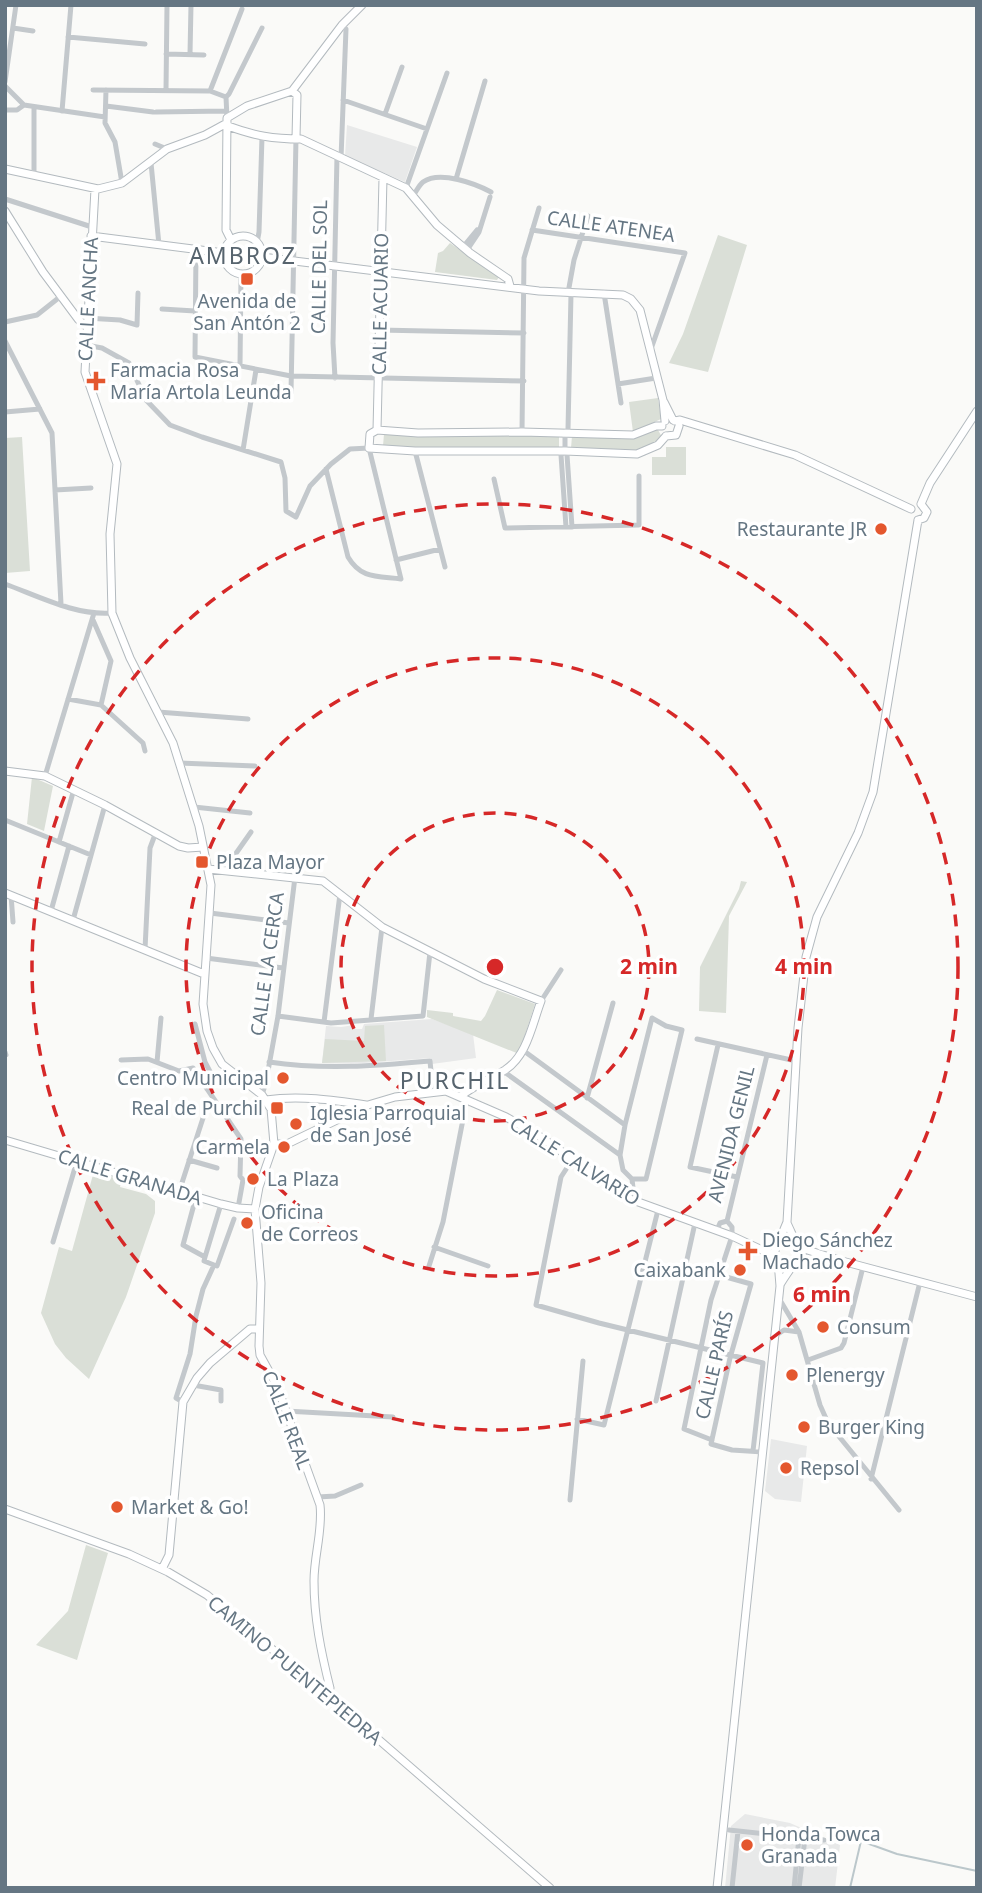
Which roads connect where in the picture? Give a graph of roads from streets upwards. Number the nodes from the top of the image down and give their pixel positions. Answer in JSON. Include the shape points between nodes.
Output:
{"nodes":[{"id":1,"x":16,"y":5,"type":"edge"},
{"id":2,"x":71,"y":5,"type":"edge"},
{"id":3,"x":167,"y":5,"type":"edge"},
{"id":4,"x":191,"y":5,"type":"edge"},
{"id":5,"x":362,"y":5,"type":"edge"},
{"id":6,"x":242,"y":9,"type":"dead end"},
{"id":7,"x":342,"y":25,"type":"junction"},
{"id":8,"x":13,"y":28,"type":"junction"},
{"id":9,"x":262,"y":28,"type":"dead end"},
{"id":10,"x":33,"y":31,"type":"dead end"},
{"id":11,"x":68,"y":37,"type":"junction"},
{"id":12,"x":145,"y":44,"type":"dead end"},
{"id":13,"x":166,"y":54,"type":"junction"},
{"id":14,"x":190,"y":54,"type":"junction"},
{"id":15,"x":204,"y":55,"type":"dead end"},
{"id":16,"x":402,"y":67,"type":"dead end"},
{"id":17,"x":447,"y":73,"type":"dead end"},
{"id":18,"x":485,"y":81,"type":"dead end"},
{"id":19,"x":5,"y":84,"type":"edge"},
{"id":20,"x":93,"y":90,"type":"dead end"},
{"id":21,"x":106,"y":90,"type":"junction"},
{"id":22,"x":166,"y":90,"type":"junction"},
{"id":23,"x":210,"y":91,"type":"junction"},
{"id":24,"x":292,"y":91,"type":"junction"},
{"id":25,"x":226,"y":97,"type":"junction"},
{"id":26,"x":343,"y":100,"type":"junction"},
{"id":27,"x":24,"y":106,"type":"junction"},
{"id":28,"x":106,"y":106,"type":"junction"},
{"id":29,"x":34,"y":107,"type":"junction"},
{"id":30,"x":5,"y":110,"type":"edge"},
{"id":31,"x":62,"y":111,"type":"junction"},
{"id":32,"x":385,"y":114,"type":"junction"},
{"id":33,"x":105,"y":117,"type":"junction"},
{"id":34,"x":227,"y":119,"type":"junction"},
{"id":35,"x":427,"y":129,"type":"junction"},
{"id":36,"x":262,"y":137,"type":"junction"},
{"id":37,"x":296,"y":138,"type":"junction"},
{"id":38,"x":155,"y":144,"type":"dead end"},
{"id":39,"x":167,"y":149,"type":"junction"},
{"id":40,"x":339,"y":157,"type":"junction"},
{"id":41,"x":151,"y":163,"type":"junction"},
{"id":42,"x":5,"y":169,"type":"edge"},
{"id":43,"x":34,"y":175,"type":"junction"},
{"id":44,"x":383,"y":178,"type":"junction"},
{"id":45,"x":456,"y":179,"type":"junction"},
{"id":46,"x":122,"y":183,"type":"junction"},
{"id":47,"x":406,"y":188,"type":"junction"},
{"id":48,"x":94,"y":189,"type":"junction"},
{"id":49,"x":412,"y":196,"type":"junction"},
{"id":50,"x":5,"y":199,"type":"edge"},
{"id":51,"x":539,"y":208,"type":"dead end"},
{"id":52,"x":5,"y":211,"type":"edge"},
{"id":53,"x":588,"y":216,"type":"dead end"},
{"id":54,"x":92,"y":227,"type":"junction"},
{"id":55,"x":532,"y":230,"type":"junction"},
{"id":56,"x":91,"y":236,"type":"junction"},
{"id":57,"x":580,"y":237,"type":"junction"},
{"id":58,"x":231,"y":240,"type":"junction"},
{"id":59,"x":257,"y":243,"type":"junction"},
{"id":60,"x":159,"y":245,"type":"junction"},
{"id":61,"x":196,"y":249,"type":"junction"},
{"id":62,"x":465,"y":249,"type":"junction"},
{"id":63,"x":224,"y":253,"type":"junction"},
{"id":64,"x":262,"y":257,"type":"junction"},
{"id":65,"x":293,"y":262,"type":"junction"},
{"id":66,"x":334,"y":266,"type":"junction"},
{"id":67,"x":381,"y":271,"type":"junction"},
{"id":68,"x":241,"y":274,"type":"junction"},
{"id":69,"x":510,"y":286,"type":"junction"},
{"id":70,"x":523,"y":288,"type":"junction"},
{"id":71,"x":138,"y":293,"type":"dead end"},
{"id":72,"x":569,"y":293,"type":"junction"},
{"id":73,"x":604,"y":293,"type":"junction"},
{"id":74,"x":61,"y":296,"type":"junction"},
{"id":75,"x":162,"y":309,"type":"dead end"},
{"id":76,"x":195,"y":311,"type":"junction"},
{"id":77,"x":86,"y":321,"type":"junction"},
{"id":78,"x":5,"y":322,"type":"edge"},
{"id":79,"x":379,"y":330,"type":"junction"},
{"id":80,"x":524,"y":333,"type":"junction"},
{"id":81,"x":5,"y":341,"type":"edge"},
{"id":82,"x":86,"y":345,"type":"junction"},
{"id":83,"x":651,"y":349,"type":"junction"},
{"id":84,"x":240,"y":366,"type":"junction"},
{"id":85,"x":256,"y":370,"type":"junction"},
{"id":86,"x":291,"y":376,"type":"junction"},
{"id":87,"x":335,"y":378,"type":"junction"},
{"id":88,"x":378,"y":378,"type":"junction"},
{"id":89,"x":656,"y":378,"type":"junction"},
{"id":90,"x":523,"y":381,"type":"junction"},
{"id":91,"x":618,"y":384,"type":"junction"},
{"id":92,"x":291,"y":393,"type":"dead end"},
{"id":93,"x":621,"y":403,"type":"dead end"},
{"id":94,"x":40,"y":409,"type":"junction"},
{"id":95,"x":977,"y":411,"type":"edge"},
{"id":96,"x":5,"y":412,"type":"edge"},
{"id":97,"x":671,"y":423,"type":"junction"},
{"id":98,"x":379,"y":430,"type":"junction"},
{"id":99,"x":522,"y":432,"type":"junction"},
{"id":100,"x":565,"y":433,"type":"junction"},
{"id":101,"x":666,"y":436,"type":"junction"},
{"id":102,"x":369,"y":448,"type":"junction"},
{"id":103,"x":380,"y":449,"type":"junction"},
{"id":104,"x":243,"y":450,"type":"junction"},
{"id":105,"x":415,"y":451,"type":"junction"},
{"id":106,"x":565,"y":451,"type":"junction"},
{"id":107,"x":326,"y":469,"type":"junction"},
{"id":108,"x":639,"y":476,"type":"dead end"},
{"id":109,"x":494,"y":480,"type":"dead end"},
{"id":110,"x":90,"y":488,"type":"dead end"},
{"id":111,"x":55,"y":490,"type":"junction"},
{"id":112,"x":921,"y":504,"type":"junction"},
{"id":113,"x":911,"y":509,"type":"junction"},
{"id":114,"x":918,"y":520,"type":"junction"},
{"id":115,"x":569,"y":527,"type":"junction"},
{"id":116,"x":440,"y":549,"type":"junction"},
{"id":117,"x":396,"y":560,"type":"junction"},
{"id":118,"x":444,"y":567,"type":"dead end"},
{"id":119,"x":5,"y":584,"type":"edge"},
{"id":120,"x":61,"y":604,"type":"junction"},
{"id":121,"x":112,"y":613,"type":"junction"},
{"id":122,"x":92,"y":619,"type":"junction"},
{"id":123,"x":68,"y":699,"type":"junction"},
{"id":124,"x":101,"y":705,"type":"junction"},
{"id":125,"x":158,"y":712,"type":"junction"},
{"id":126,"x":248,"y":719,"type":"dead end"},
{"id":127,"x":145,"y":751,"type":"dead end"},
{"id":128,"x":179,"y":763,"type":"junction"},
{"id":129,"x":255,"y":766,"type":"dead end"},
{"id":130,"x":5,"y":771,"type":"edge"},
{"id":131,"x":46,"y":776,"type":"junction"},
{"id":132,"x":74,"y":789,"type":"junction"},
{"id":133,"x":105,"y":805,"type":"junction"},
{"id":134,"x":194,"y":807,"type":"junction"},
{"id":135,"x":250,"y":813,"type":"dead end"},
{"id":136,"x":5,"y":820,"type":"edge"},
{"id":137,"x":156,"y":832,"type":"junction"},
{"id":138,"x":251,"y":832,"type":"dead end"},
{"id":139,"x":60,"y":842,"type":"junction"},
{"id":140,"x":69,"y":846,"type":"junction"},
{"id":141,"x":203,"y":846,"type":"junction"},
{"id":142,"x":91,"y":855,"type":"junction"},
{"id":143,"x":208,"y":869,"type":"junction"},
{"id":144,"x":225,"y":869,"type":"junction"},
{"id":145,"x":295,"y":877,"type":"junction"},
{"id":146,"x":8,"y":894,"type":"edge"},
{"id":147,"x":340,"y":894,"type":"junction"},
{"id":148,"x":51,"y":911,"type":"junction"},
{"id":149,"x":210,"y":913,"type":"junction"},
{"id":150,"x":73,"y":920,"type":"junction"},
{"id":151,"x":13,"y":922,"type":"dead end"},
{"id":152,"x":289,"y":923,"type":"junction"},
{"id":153,"x":382,"y":927,"type":"junction"},
{"id":154,"x":145,"y":949,"type":"junction"},
{"id":155,"x":430,"y":952,"type":"junction"},
{"id":156,"x":206,"y":958,"type":"junction"},
{"id":157,"x":283,"y":968,"type":"junction"},
{"id":158,"x":561,"y":970,"type":"dead end"},
{"id":159,"x":204,"y":974,"type":"junction"},
{"id":160,"x":541,"y":1002,"type":"junction"},
{"id":161,"x":613,"y":1003,"type":"dead end"},
{"id":162,"x":278,"y":1016,"type":"junction"},
{"id":163,"x":161,"y":1018,"type":"dead end"},
{"id":164,"x":371,"y":1019,"type":"junction"},
{"id":165,"x":324,"y":1022,"type":"junction"},
{"id":166,"x":195,"y":1024,"type":"dead end"},
{"id":167,"x":697,"y":1038,"type":"dead end"},
{"id":168,"x":718,"y":1045,"type":"junction"},
{"id":169,"x":213,"y":1048,"type":"junction"},
{"id":170,"x":204,"y":1051,"type":"junction"},
{"id":171,"x":524,"y":1051,"type":"junction"},
{"id":172,"x":767,"y":1055,"type":"junction"},
{"id":173,"x":121,"y":1060,"type":"dead end"},
{"id":174,"x":796,"y":1061,"type":"junction"},
{"id":175,"x":157,"y":1062,"type":"junction"},
{"id":176,"x":269,"y":1062,"type":"junction"},
{"id":177,"x":503,"y":1071,"type":"junction"},
{"id":178,"x":234,"y":1075,"type":"junction"},
{"id":179,"x":216,"y":1083,"type":"junction"},
{"id":180,"x":207,"y":1089,"type":"junction"},
{"id":181,"x":433,"y":1092,"type":"junction"},
{"id":182,"x":464,"y":1097,"type":"junction"},
{"id":183,"x":264,"y":1098,"type":"junction"},
{"id":184,"x":587,"y":1098,"type":"junction"},
{"id":185,"x":350,"y":1102,"type":"junction"},
{"id":186,"x":368,"y":1105,"type":"junction"},
{"id":187,"x":352,"y":1112,"type":"junction"},
{"id":188,"x":204,"y":1115,"type":"dead end"},
{"id":189,"x":625,"y":1125,"type":"junction"},
{"id":190,"x":5,"y":1140,"type":"edge"},
{"id":191,"x":274,"y":1144,"type":"junction"},
{"id":192,"x":620,"y":1155,"type":"junction"},
{"id":193,"x":189,"y":1160,"type":"junction"},
{"id":194,"x":572,"y":1160,"type":"junction"},
{"id":195,"x":77,"y":1161,"type":"junction"},
{"id":196,"x":218,"y":1168,"type":"dead end"},
{"id":197,"x":737,"y":1177,"type":"junction"},
{"id":198,"x":632,"y":1179,"type":"junction"},
{"id":199,"x":179,"y":1192,"type":"junction"},
{"id":200,"x":196,"y":1197,"type":"junction"},
{"id":201,"x":630,"y":1199,"type":"junction"},
{"id":202,"x":221,"y":1204,"type":"junction"},
{"id":203,"x":237,"y":1208,"type":"junction"},
{"id":204,"x":255,"y":1209,"type":"junction"},
{"id":205,"x":658,"y":1210,"type":"junction"},
{"id":206,"x":234,"y":1219,"type":"dead end"},
{"id":207,"x":727,"y":1221,"type":"junction"},
{"id":208,"x":787,"y":1222,"type":"junction"},
{"id":209,"x":695,"y":1223,"type":"junction"},
{"id":210,"x":717,"y":1230,"type":"junction"},
{"id":211,"x":732,"y":1236,"type":"junction"},
{"id":212,"x":53,"y":1242,"type":"dead end"},
{"id":213,"x":779,"y":1243,"type":"junction"},
{"id":214,"x":796,"y":1244,"type":"junction"},
{"id":215,"x":434,"y":1247,"type":"junction"},
{"id":216,"x":758,"y":1247,"type":"junction"},
{"id":217,"x":205,"y":1257,"type":"junction"},
{"id":218,"x":776,"y":1259,"type":"junction"},
{"id":219,"x":798,"y":1259,"type":"junction"},
{"id":220,"x":842,"y":1261,"type":"junction"},
{"id":221,"x":214,"y":1265,"type":"junction"},
{"id":222,"x":790,"y":1265,"type":"junction"},
{"id":223,"x":429,"y":1266,"type":"dead end"},
{"id":224,"x":488,"y":1266,"type":"dead end"},
{"id":225,"x":863,"y":1267,"type":"junction"},
{"id":226,"x":719,"y":1275,"type":"junction"},
{"id":227,"x":920,"y":1282,"type":"junction"},
{"id":228,"x":780,"y":1286,"type":"junction"},
{"id":229,"x":977,"y":1297,"type":"edge"},
{"id":230,"x":778,"y":1298,"type":"junction"},
{"id":231,"x":260,"y":1329,"type":"junction"},
{"id":232,"x":628,"y":1330,"type":"junction"},
{"id":233,"x":799,"y":1332,"type":"junction"},
{"id":234,"x":775,"y":1336,"type":"junction"},
{"id":235,"x":669,"y":1340,"type":"junction"},
{"id":236,"x":701,"y":1348,"type":"junction"},
{"id":237,"x":731,"y":1355,"type":"junction"},
{"id":238,"x":583,"y":1360,"type":"dead end"},
{"id":239,"x":808,"y":1360,"type":"junction"},
{"id":240,"x":193,"y":1385,"type":"junction"},
{"id":241,"x":221,"y":1401,"type":"dead end"},
{"id":242,"x":656,"y":1401,"type":"dead end"},
{"id":243,"x":183,"y":1402,"type":"junction"},
{"id":244,"x":286,"y":1411,"type":"junction"},
{"id":245,"x":393,"y":1418,"type":"dead end"},
{"id":246,"x":578,"y":1419,"type":"junction"},
{"id":247,"x":755,"y":1431,"type":"junction"},
{"id":248,"x":765,"y":1432,"type":"junction"},
{"id":249,"x":712,"y":1442,"type":"junction"},
{"id":250,"x":753,"y":1451,"type":"junction"},
{"id":251,"x":763,"y":1452,"type":"junction"},
{"id":252,"x":871,"y":1479,"type":"junction"},
{"id":253,"x":361,"y":1485,"type":"dead end"},
{"id":254,"x":317,"y":1497,"type":"junction"},
{"id":255,"x":570,"y":1500,"type":"dead end"},
{"id":256,"x":5,"y":1509,"type":"edge"},
{"id":257,"x":899,"y":1510,"type":"dead end"},
{"id":258,"x":162,"y":1569,"type":"junction"},
{"id":259,"x":326,"y":1694,"type":"junction"},
{"id":260,"x":729,"y":1830,"type":"dead end"},
{"id":261,"x":738,"y":1831,"type":"junction"},
{"id":262,"x":802,"y":1837,"type":"junction"},
{"id":263,"x":824,"y":1840,"type":"dead end"},
{"id":264,"x":550,"y":1888,"type":"edge"},
{"id":265,"x":717,"y":1888,"type":"edge"},
{"id":266,"x":732,"y":1888,"type":"edge"},
{"id":267,"x":794,"y":1888,"type":"edge"},
{"id":268,"x":799,"y":1888,"type":"edge"}],
"edges":[{"from":1,"to":8,"type":"street"},
{"from":2,"to":11,"type":"street"},
{"from":3,"to":13,"type":"street"},
{"from":4,"to":14,"type":"street"},
{"from":5,"to":7,"type":"street"},
{"from":6,"to":23,"type":"street"},
{"from":7,"to":24,"type":"street"},
{"from":7,"to":26,"type":"street","name":"CALLE DEL SOL","via":[[346,29]]},
{"from":8,"to":10,"type":"street"},
{"from":8,"to":19,"type":"street"},
{"from":9,"to":25,"type":"street"},
{"from":11,"to":12,"type":"street"},
{"from":11,"to":31,"type":"street"},
{"from":13,"to":14,"type":"street"},
{"from":13,"to":22,"type":"street"},
{"from":14,"to":15,"type":"street"},
{"from":16,"to":32,"type":"street"},
{"from":17,"to":35,"type":"street"},
{"from":18,"to":45,"type":"street"},
{"from":19,"to":27,"type":"street"},
{"from":20,"to":21,"type":"street"},
{"from":21,"to":22,"type":"street"},
{"from":21,"to":28,"type":"street"},
{"from":22,"to":23,"type":"street"},
{"from":23,"to":25,"type":"street"},
{"from":24,"to":34,"type":"street","via":[[247,106]]},
{"from":24,"to":37,"type":"street","via":[[297,95]]},
{"from":25,"to":34,"type":"street"},
{"from":26,"to":32,"type":"street"},
{"from":26,"to":40,"type":"street","name":"CALLE DEL SOL"},
{"from":27,"to":29,"type":"street"},
{"from":27,"to":30,"type":"street"},
{"from":28,"to":33,"type":"street"},
{"from":28,"to":34,"type":"street"},
{"from":29,"to":31,"type":"street"},
{"from":29,"to":43,"type":"street"},
{"from":31,"to":33,"type":"street"},
{"from":32,"to":35,"type":"street"},
{"from":33,"to":46,"type":"street"},
{"from":34,"to":36,"type":"street"},
{"from":34,"to":39,"type":"street","via":[[205,135]]},
{"from":34,"to":58,"type":"street","via":[[226,230]]},
{"from":35,"to":47,"type":"street"},
{"from":36,"to":37,"type":"street"},
{"from":36,"to":59,"type":"street"},
{"from":37,"to":40,"type":"street"},
{"from":37,"to":65,"type":"street"},
{"from":38,"to":39,"type":"street"},
{"from":39,"to":41,"type":"street"},
{"from":40,"to":44,"type":"street"},
{"from":40,"to":66,"type":"street","name":"CALLE DEL SOL"},
{"from":41,"to":46,"type":"street"},
{"from":41,"to":60,"type":"street"},
{"from":42,"to":43,"type":"street"},
{"from":43,"to":48,"type":"street"},
{"from":44,"to":47,"type":"street"},
{"from":44,"to":67,"type":"street","name":"CALLE ACUARIO"},
{"from":45,"to":49,"type":"street","via":[[424,181]]},
{"from":45,"to":62,"type":"street","via":[[475,183],[491,194],[480,229]]},
{"from":46,"to":48,"type":"street"},
{"from":47,"to":49,"type":"street"},
{"from":48,"to":54,"type":"street","name":"CALLE ANCHA"},
{"from":49,"to":62,"type":"street"},
{"from":50,"to":54,"type":"street"},
{"from":51,"to":55,"type":"street"},
{"from":52,"to":74,"type":"street"},
{"from":53,"to":57,"type":"street"},
{"from":54,"to":56,"type":"street","name":"CALLE ANCHA"},
{"from":55,"to":57,"type":"street","name":"CALLE ATENEA"},
{"from":55,"to":70,"type":"street","via":[[524,258]]},
{"from":56,"to":60,"type":"street"},
{"from":56,"to":77,"type":"street","name":"CALLE ANCHA"},
{"from":57,"to":72,"type":"street"},
{"from":57,"to":83,"type":"street","name":"CALLE ATENEA","via":[[685,253]]},
{"from":58,"to":59,"type":"street","via":[[242,236]]},
{"from":58,"to":63,"type":"street"},
{"from":59,"to":64,"type":"street"},
{"from":60,"to":61,"type":"street"},
{"from":61,"to":63,"type":"street"},
{"from":61,"to":76,"type":"street"},
{"from":62,"to":69,"type":"street","via":[[508,279]]},
{"from":63,"to":68,"type":"street","via":[[228,268]]},
{"from":64,"to":65,"type":"street"},
{"from":64,"to":68,"type":"street","via":[[256,269]]},
{"from":65,"to":66,"type":"street"},
{"from":65,"to":86,"type":"street"},
{"from":66,"to":67,"type":"street"},
{"from":66,"to":87,"type":"street","name":"CALLE DEL SOL"},
{"from":67,"to":69,"type":"street"},
{"from":67,"to":79,"type":"street","name":"CALLE ACUARIO"},
{"from":68,"to":84,"type":"street"},
{"from":69,"to":70,"type":"street"},
{"from":70,"to":72,"type":"street"},
{"from":70,"to":80,"type":"street"},
{"from":71,"to":77,"type":"street","via":[[137,325],[120,320]]},
{"from":72,"to":73,"type":"street"},
{"from":72,"to":100,"type":"street"},
{"from":73,"to":83,"type":"street","via":[[623,295],[636,304]]},
{"from":73,"to":91,"type":"street"},
{"from":74,"to":77,"type":"street"},
{"from":74,"to":78,"type":"street","via":[[37,316]]},
{"from":75,"to":76,"type":"street"},
{"from":76,"to":84,"type":"street","via":[[195,358]]},
{"from":77,"to":82,"type":"street","name":"CALLE ANCHA"},
{"from":79,"to":80,"type":"street"},
{"from":79,"to":88,"type":"street","name":"CALLE ACUARIO"},
{"from":80,"to":90,"type":"street"},
{"from":81,"to":94,"type":"street"},
{"from":82,"to":104,"type":"street","via":[[103,348],[129,363],[146,400],[170,425]]},
{"from":82,"to":121,"type":"street","name":"CALLE ANCHA","via":[[85,372],[117,464],[110,534]]},
{"from":83,"to":89,"type":"street"},
{"from":84,"to":85,"type":"street"},
{"from":85,"to":86,"type":"street"},
{"from":85,"to":104,"type":"street"},
{"from":86,"to":87,"type":"street"},
{"from":86,"to":92,"type":"street"},
{"from":87,"to":88,"type":"street"},
{"from":88,"to":90,"type":"street"},
{"from":88,"to":98,"type":"street","name":"CALLE ACUARIO"},
{"from":89,"to":91,"type":"street"},
{"from":89,"to":97,"type":"street"},
{"from":90,"to":99,"type":"street"},
{"from":91,"to":93,"type":"street"},
{"from":94,"to":96,"type":"street"},
{"from":94,"to":111,"type":"street","via":[[52,433]]},
{"from":95,"to":112,"type":"street"},
{"from":97,"to":100,"type":"street","via":[[633,435]]},
{"from":97,"to":101,"type":"street","via":[[662,432]]},
{"from":97,"to":101,"type":"street","via":[[676,435]]},
{"from":97,"to":113,"type":"street","via":[[688,423],[795,455]]},
{"from":98,"to":99,"type":"street"},
{"from":98,"to":102,"type":"street","via":[[370,434]]},
{"from":98,"to":103,"type":"street","name":"CALLE ACUARIO"},
{"from":99,"to":100,"type":"street"},
{"from":100,"to":106,"type":"street"},
{"from":101,"to":106,"type":"street","via":[[637,454]]},
{"from":102,"to":103,"type":"street"},
{"from":102,"to":107,"type":"street","via":[[350,449]]},
{"from":102,"to":117,"type":"street"},
{"from":103,"to":105,"type":"street"},
{"from":104,"to":107,"type":"street","via":[[281,462],[286,511],[296,517],[310,486]]},
{"from":105,"to":106,"type":"street"},
{"from":105,"to":116,"type":"street"},
{"from":106,"to":115,"type":"street"},
{"from":107,"to":117,"type":"street","via":[[355,569],[401,579]]},
{"from":108,"to":115,"type":"street","via":[[639,525]]},
{"from":109,"to":115,"type":"street","via":[[505,528]]},
{"from":110,"to":111,"type":"street"},
{"from":111,"to":120,"type":"street"},
{"from":112,"to":113,"type":"street"},
{"from":112,"to":114,"type":"street","via":[[927,512]]},
{"from":113,"to":114,"type":"street"},
{"from":114,"to":174,"type":"street","via":[[877,775],[862,823],[812,934],[801,985]]},
{"from":116,"to":117,"type":"street"},
{"from":116,"to":118,"type":"street"},
{"from":119,"to":120,"type":"street"},
{"from":120,"to":122,"type":"street"},
{"from":121,"to":122,"type":"street"},
{"from":121,"to":125,"type":"street"},
{"from":122,"to":123,"type":"street"},
{"from":122,"to":124,"type":"street","via":[[111,662]]},
{"from":123,"to":124,"type":"street"},
{"from":123,"to":131,"type":"street"},
{"from":124,"to":127,"type":"street","via":[[143,743]]},
{"from":125,"to":126,"type":"street"},
{"from":125,"to":128,"type":"street"},
{"from":128,"to":129,"type":"street"},
{"from":128,"to":134,"type":"street"},
{"from":130,"to":131,"type":"street"},
{"from":131,"to":132,"type":"street"},
{"from":132,"to":133,"type":"street"},
{"from":132,"to":139,"type":"street"},
{"from":133,"to":137,"type":"street"},
{"from":133,"to":142,"type":"street"},
{"from":134,"to":135,"type":"street"},
{"from":134,"to":141,"type":"street"},
{"from":136,"to":139,"type":"street"},
{"from":137,"to":141,"type":"street","via":[[179,846]]},
{"from":137,"to":154,"type":"street","via":[[150,848]]},
{"from":138,"to":144,"type":"street"},
{"from":139,"to":140,"type":"street"},
{"from":140,"to":142,"type":"street"},
{"from":140,"to":148,"type":"street"},
{"from":141,"to":143,"type":"street"},
{"from":142,"to":150,"type":"street"},
{"from":143,"to":144,"type":"street"},
{"from":143,"to":149,"type":"street"},
{"from":144,"to":145,"type":"street"},
{"from":145,"to":147,"type":"street","via":[[323,881]]},
{"from":145,"to":152,"type":"street","name":"CALLE LA CERCA"},
{"from":146,"to":148,"type":"street"},
{"from":146,"to":151,"type":"street"},
{"from":147,"to":153,"type":"street"},
{"from":147,"to":165,"type":"street"},
{"from":148,"to":150,"type":"street"},
{"from":149,"to":152,"type":"street"},
{"from":149,"to":156,"type":"street"},
{"from":150,"to":154,"type":"street"},
{"from":152,"to":157,"type":"street","name":"CALLE LA CERCA"},
{"from":153,"to":155,"type":"street"},
{"from":153,"to":164,"type":"street"},
{"from":154,"to":159,"type":"street"},
{"from":155,"to":160,"type":"street"},
{"from":155,"to":164,"type":"street","via":[[423,1016]]},
{"from":156,"to":157,"type":"street"},
{"from":156,"to":159,"type":"street"},
{"from":157,"to":162,"type":"street","name":"CALLE LA CERCA"},
{"from":158,"to":160,"type":"street"},
{"from":159,"to":169,"type":"street","via":[[203,1004]]},
{"from":160,"to":171,"type":"street"},
{"from":161,"to":184,"type":"street"},
{"from":162,"to":165,"type":"street"},
{"from":162,"to":176,"type":"street","name":"CALLE LA CERCA"},
{"from":163,"to":175,"type":"street"},
{"from":164,"to":165,"type":"street"},
{"from":166,"to":170,"type":"street"},
{"from":167,"to":168,"type":"street"},
{"from":168,"to":172,"type":"street"},
{"from":168,"to":197,"type":"street","via":[[690,1167]]},
{"from":169,"to":170,"type":"street"},
{"from":169,"to":178,"type":"street"},
{"from":170,"to":179,"type":"street"},
{"from":171,"to":177,"type":"street"},
{"from":171,"to":184,"type":"street"},
{"from":172,"to":174,"type":"street"},
{"from":172,"to":197,"type":"street","name":"AVENIDA GENIL"},
{"from":173,"to":175,"type":"street"},
{"from":174,"to":208,"type":"street"},
{"from":175,"to":180,"type":"street","via":[[179,1071],[193,1068]]},
{"from":176,"to":181,"type":"street","via":[[365,1068],[430,1061]]},
{"from":176,"to":183,"type":"street","name":"CALLE LA CERCA"},
{"from":177,"to":182,"type":"street","via":[[475,1084]]},
{"from":177,"to":192,"type":"street"},
{"from":178,"to":179,"type":"street"},
{"from":178,"to":183,"type":"street"},
{"from":179,"to":180,"type":"street"},
{"from":180,"to":203,"type":"street","via":[[241,1139],[243,1180]]},
{"from":181,"to":182,"type":"street","name":"CALLE CALVARIO"},
{"from":181,"to":186,"type":"street","name":"CALLE CALVARIO"},
{"from":182,"to":194,"type":"street","name":"CALLE CALVARIO","via":[[539,1136]]},
{"from":182,"to":215,"type":"street","via":[[443,1222]]},
{"from":183,"to":185,"type":"street"},
{"from":183,"to":191,"type":"street","via":[[271,1109]]},
{"from":184,"to":189,"type":"street"},
{"from":185,"to":186,"type":"street"},
{"from":185,"to":187,"type":"street"},
{"from":186,"to":187,"type":"street","name":"CALLE CALVARIO"},
{"from":187,"to":191,"type":"street","name":"CALLE CALVARIO","via":[[287,1143]]},
{"from":188,"to":193,"type":"street"},
{"from":189,"to":192,"type":"street"},
{"from":189,"to":198,"type":"street","via":[[652,1018],[682,1030],[646,1179]]},
{"from":190,"to":195,"type":"street","name":"CALLE GRANADA"},
{"from":191,"to":204,"type":"street","name":"CALLE REAL"},
{"from":192,"to":198,"type":"street","via":[[623,1170]]},
{"from":193,"to":196,"type":"street"},
{"from":193,"to":199,"type":"street"},
{"from":194,"to":201,"type":"street","name":"CALLE CALVARIO"},
{"from":194,"to":232,"type":"street","via":[[561,1177],[536,1305]]},
{"from":195,"to":199,"type":"street","name":"CALLE GRANADA"},
{"from":195,"to":212,"type":"street"},
{"from":197,"to":207,"type":"street","name":"AVENIDA GENIL"},
{"from":198,"to":201,"type":"street"},
{"from":199,"to":200,"type":"street","name":"CALLE GRANADA"},
{"from":200,"to":202,"type":"street","name":"CALLE GRANADA"},
{"from":200,"to":217,"type":"street","via":[[183,1245]]},
{"from":201,"to":205,"type":"street","name":"CALLE CALVARIO"},
{"from":202,"to":203,"type":"street","name":"CALLE GRANADA"},
{"from":202,"to":217,"type":"street"},
{"from":203,"to":204,"type":"street","name":"CALLE GRANADA"},
{"from":204,"to":231,"type":"street","name":"CALLE REAL"},
{"from":205,"to":209,"type":"street","name":"CALLE CALVARIO"},
{"from":205,"to":232,"type":"street"},
{"from":206,"to":221,"type":"street"},
{"from":207,"to":210,"type":"street","name":"AVENIDA GENIL"},
{"from":207,"to":211,"type":"street","name":"AVENIDA GENIL"},
{"from":208,"to":213,"type":"street"},
{"from":208,"to":214,"type":"street"},
{"from":209,"to":210,"type":"street","name":"CALLE CALVARIO"},
{"from":209,"to":235,"type":"street"},
{"from":210,"to":211,"type":"street","name":"CALLE CALVARIO"},
{"from":211,"to":216,"type":"street","name":"CALLE CALVARIO"},
{"from":211,"to":226,"type":"street"},
{"from":213,"to":214,"type":"street","name":"CALLE CALVARIO"},
{"from":213,"to":216,"type":"street","name":"CALLE CALVARIO"},
{"from":213,"to":218,"type":"street"},
{"from":214,"to":219,"type":"street"},
{"from":214,"to":220,"type":"street","name":"CALLE CALVARIO"},
{"from":215,"to":223,"type":"street"},
{"from":215,"to":224,"type":"street"},
{"from":216,"to":218,"type":"street","name":"CALLE CALVARIO"},
{"from":217,"to":221,"type":"street","via":[[204,1261]]},
{"from":218,"to":222,"type":"street","name":"CALLE CALVARIO"},
{"from":218,"to":228,"type":"street"},
{"from":219,"to":220,"type":"street"},
{"from":219,"to":222,"type":"street"},
{"from":220,"to":225,"type":"street"},
{"from":221,"to":243,"type":"street","via":[[176,1398]]},
{"from":222,"to":228,"type":"street"},
{"from":225,"to":227,"type":"street"},
{"from":225,"to":239,"type":"street","via":[[844,1343]]},
{"from":226,"to":236,"type":"street"},
{"from":226,"to":237,"type":"street","name":"CALLE PARÍS","via":[[751,1284]]},
{"from":227,"to":229,"type":"street"},
{"from":227,"to":252,"type":"street"},
{"from":228,"to":230,"type":"street"},
{"from":230,"to":233,"type":"street"},
{"from":230,"to":234,"type":"street"},
{"from":231,"to":240,"type":"street","via":[[250,1329],[210,1363]]},
{"from":231,"to":244,"type":"street","name":"CALLE REAL","via":[[260,1355]]},
{"from":232,"to":235,"type":"street"},
{"from":232,"to":246,"type":"street","via":[[604,1425]]},
{"from":233,"to":234,"type":"street","via":[[784,1329]]},
{"from":233,"to":239,"type":"street"},
{"from":234,"to":248,"type":"street"},
{"from":235,"to":236,"type":"street"},
{"from":235,"to":242,"type":"street"},
{"from":236,"to":237,"type":"street"},
{"from":236,"to":249,"type":"street","via":[[684,1429]]},
{"from":237,"to":247,"type":"street","via":[[763,1363]]},
{"from":237,"to":249,"type":"street","name":"CALLE PARÍS"},
{"from":238,"to":246,"type":"street"},
{"from":239,"to":252,"type":"street","via":[[828,1423]]},
{"from":240,"to":241,"type":"street","via":[[221,1390]]},
{"from":240,"to":243,"type":"street"},
{"from":243,"to":258,"type":"street","via":[[169,1555]]},
{"from":244,"to":245,"type":"street"},
{"from":244,"to":254,"type":"street","name":"CALLE REAL"},
{"from":246,"to":255,"type":"street"},
{"from":247,"to":248,"type":"street"},
{"from":247,"to":250,"type":"street"},
{"from":248,"to":251,"type":"street"},
{"from":249,"to":250,"type":"street","via":[[732,1450]]},
{"from":250,"to":251,"type":"street"},
{"from":251,"to":265,"type":"street"},
{"from":252,"to":257,"type":"street"},
{"from":253,"to":254,"type":"street","via":[[335,1496]]},
{"from":254,"to":259,"type":"street","name":"CALLE REAL","via":[[321,1513],[314,1578],[316,1628],[330,1688]]},
{"from":256,"to":258,"type":"street","name":"CAMINO PUENTEPIEDRA"},
{"from":258,"to":259,"type":"street","name":"CAMINO PUENTEPIEDRA","via":[[207,1595]]},
{"from":259,"to":264,"type":"street","name":"CAMINO PUENTEPIEDRA"},
{"from":260,"to":261,"type":"street"},
{"from":261,"to":262,"type":"street"},
{"from":261,"to":266,"type":"street"},
{"from":262,"to":263,"type":"street"},
{"from":262,"to":267,"type":"street"},
{"from":262,"to":268,"type":"street"}]}
